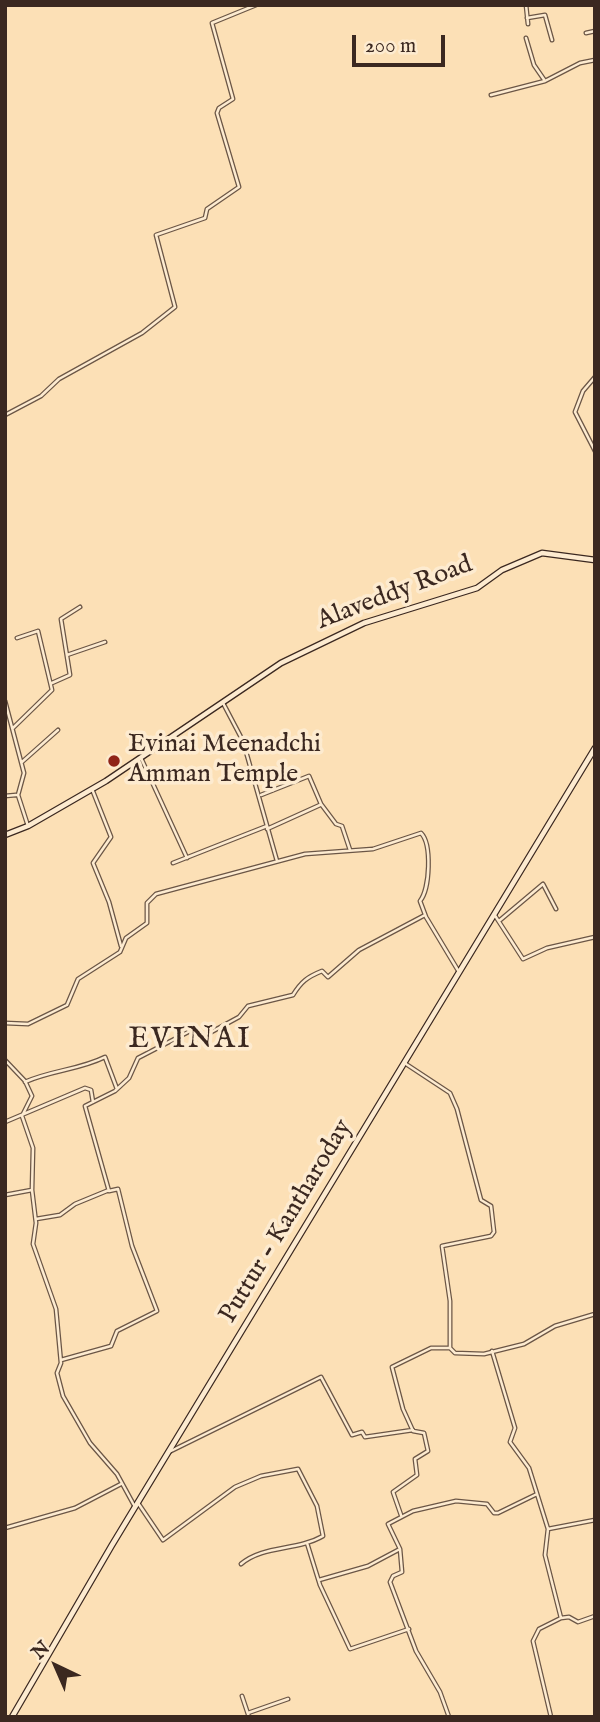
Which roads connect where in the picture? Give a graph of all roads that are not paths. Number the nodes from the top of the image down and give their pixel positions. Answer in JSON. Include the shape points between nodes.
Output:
{"nodes":[{"id":1,"x":256,"y":5,"type":"edge"},
{"id":2,"x":526,"y":5,"type":"edge"},
{"id":3,"x":527,"y":18,"type":"junction"},
{"id":4,"x":528,"y":23,"type":"dead end"},
{"id":5,"x":595,"y":31,"type":"edge"},
{"id":6,"x":586,"y":33,"type":"dead end"},
{"id":7,"x":526,"y":38,"type":"dead end"},
{"id":8,"x":552,"y":40,"type":"dead end"},
{"id":9,"x":595,"y":61,"type":"edge"},
{"id":10,"x":545,"y":81,"type":"junction"},
{"id":11,"x":491,"y":95,"type":"dead end"},
{"id":12,"x":595,"y":377,"type":"edge"},
{"id":13,"x":5,"y":415,"type":"edge"},
{"id":14,"x":595,"y":450,"type":"edge"},
{"id":15,"x":595,"y":560,"type":"edge"},
{"id":16,"x":80,"y":607,"type":"dead end"},
{"id":17,"x":17,"y":638,"type":"dead end"},
{"id":18,"x":105,"y":642,"type":"dead end"},
{"id":19,"x":67,"y":655,"type":"junction"},
{"id":20,"x":52,"y":683,"type":"junction"},
{"id":21,"x":5,"y":701,"type":"edge"},
{"id":22,"x":223,"y":702,"type":"junction"},
{"id":23,"x":13,"y":728,"type":"junction"},
{"id":24,"x":58,"y":730,"type":"dead end"},
{"id":25,"x":595,"y":748,"type":"edge"},
{"id":26,"x":141,"y":758,"type":"junction"},
{"id":27,"x":22,"y":762,"type":"junction"},
{"id":28,"x":92,"y":789,"type":"junction"},
{"id":29,"x":18,"y":795,"type":"junction"},
{"id":30,"x":5,"y":796,"type":"edge"},
{"id":31,"x":260,"y":796,"type":"junction"},
{"id":32,"x":320,"y":805,"type":"dead end"},
{"id":33,"x":28,"y":826,"type":"junction"},
{"id":34,"x":267,"y":827,"type":"junction"},
{"id":35,"x":5,"y":835,"type":"edge"},
{"id":36,"x":351,"y":850,"type":"junction"},
{"id":37,"x":187,"y":858,"type":"junction"},
{"id":38,"x":278,"y":861,"type":"junction"},
{"id":39,"x":173,"y":863,"type":"dead end"},
{"id":40,"x":556,"y":909,"type":"dead end"},
{"id":41,"x":494,"y":914,"type":"junction"},
{"id":42,"x":425,"y":915,"type":"junction"},
{"id":43,"x":499,"y":921,"type":"junction"},
{"id":44,"x":595,"y":937,"type":"edge"},
{"id":45,"x":122,"y":950,"type":"junction"},
{"id":46,"x":459,"y":972,"type":"junction"},
{"id":47,"x":5,"y":1023,"type":"edge"},
{"id":48,"x":5,"y":1060,"type":"edge"},
{"id":49,"x":406,"y":1064,"type":"junction"},
{"id":50,"x":25,"y":1082,"type":"junction"},
{"id":51,"x":117,"y":1089,"type":"junction"},
{"id":52,"x":93,"y":1102,"type":"junction"},
{"id":53,"x":22,"y":1116,"type":"junction"},
{"id":54,"x":5,"y":1122,"type":"edge"},
{"id":55,"x":32,"y":1190,"type":"junction"},
{"id":56,"x":109,"y":1191,"type":"junction"},
{"id":57,"x":5,"y":1195,"type":"edge"},
{"id":58,"x":36,"y":1219,"type":"junction"},
{"id":59,"x":595,"y":1314,"type":"edge"},
{"id":60,"x":450,"y":1348,"type":"junction"},
{"id":61,"x":492,"y":1351,"type":"junction"},
{"id":62,"x":61,"y":1360,"type":"junction"},
{"id":63,"x":412,"y":1430,"type":"junction"},
{"id":64,"x":169,"y":1452,"type":"junction"},
{"id":65,"x":121,"y":1484,"type":"junction"},
{"id":66,"x":537,"y":1494,"type":"junction"},
{"id":67,"x":136,"y":1505,"type":"junction"},
{"id":68,"x":401,"y":1515,"type":"junction"},
{"id":69,"x":595,"y":1520,"type":"edge"},
{"id":70,"x":5,"y":1528,"type":"edge"},
{"id":71,"x":548,"y":1529,"type":"junction"},
{"id":72,"x":307,"y":1542,"type":"junction"},
{"id":73,"x":400,"y":1549,"type":"junction"},
{"id":74,"x":241,"y":1564,"type":"dead end"},
{"id":75,"x":319,"y":1580,"type":"junction"},
{"id":76,"x":595,"y":1616,"type":"edge"},
{"id":77,"x":561,"y":1618,"type":"junction"},
{"id":78,"x":409,"y":1629,"type":"junction"},
{"id":79,"x":243,"y":1696,"type":"dead end"},
{"id":80,"x":288,"y":1699,"type":"dead end"},
{"id":81,"x":249,"y":1715,"type":"edge"},
{"id":82,"x":12,"y":1717,"type":"edge"},
{"id":83,"x":449,"y":1717,"type":"edge"},
{"id":84,"x":551,"y":1717,"type":"edge"}],
"edges":[{"from":1,"to":13,"type":"street","via":[[212,23],[233,99],[217,113],[239,187],[207,209],[205,218],[156,235],[175,307],[142,333]]},
{"from":2,"to":3,"type":"street"},
{"from":3,"to":4,"type":"street"},
{"from":3,"to":8,"type":"street","via":[[545,15]]},
{"from":5,"to":6,"type":"street"},
{"from":7,"to":10,"type":"street","via":[[534,65]]},
{"from":9,"to":10,"type":"street","via":[[580,63]]},
{"from":10,"to":11,"type":"street"},
{"from":12,"to":14,"type":"street","via":[[575,412]]},
{"from":15,"to":22,"type":"main road","name":"Alaveddy Road","via":[[552,552],[526,558],[477,588],[364,623],[281,663]]},
{"from":16,"to":19,"type":"street","via":[[61,619]]},
{"from":17,"to":20,"type":"street","via":[[38,631]]},
{"from":18,"to":19,"type":"street"},
{"from":19,"to":20,"type":"street","via":[[69,675]]},
{"from":20,"to":23,"type":"street","via":[[50,693]]},
{"from":21,"to":23,"type":"street"},
{"from":22,"to":26,"type":"main road","name":"Alaveddy Road"},
{"from":22,"to":31,"type":"street","via":[[243,741]]},
{"from":23,"to":27,"type":"street"},
{"from":24,"to":27,"type":"street"},
{"from":25,"to":41,"type":"main road","name":"Puttur - Kantharoday"},
{"from":26,"to":28,"type":"main road","name":"Alaveddy Road"},
{"from":26,"to":37,"type":"street"},
{"from":27,"to":29,"type":"street"},
{"from":28,"to":33,"type":"main road","name":"Alaveddy Road"},
{"from":28,"to":45,"type":"street","via":[[111,837],[93,863]]},
{"from":29,"to":30,"type":"street"},
{"from":29,"to":33,"type":"street"},
{"from":31,"to":34,"type":"street"},
{"from":31,"to":36,"type":"street","via":[[309,776],[321,804],[342,826]]},
{"from":32,"to":34,"type":"street"},
{"from":33,"to":35,"type":"main road","name":"Alaveddy Road"},
{"from":34,"to":37,"type":"street"},
{"from":34,"to":38,"type":"street"},
{"from":36,"to":38,"type":"street","via":[[304,853]]},
{"from":36,"to":42,"type":"street","via":[[425,835],[429,852],[425,894],[420,901]]},
{"from":37,"to":39,"type":"street"},
{"from":38,"to":45,"type":"street","via":[[156,894],[147,903],[149,920],[126,938]]},
{"from":40,"to":43,"type":"street","via":[[543,884]]},
{"from":41,"to":43,"type":"street"},
{"from":41,"to":46,"type":"main road","name":"Puttur - Kantharoday"},
{"from":42,"to":46,"type":"street"},
{"from":42,"to":51,"type":"street","via":[[359,950],[328,977],[322,971],[298,984],[292,995],[248,1006],[239,1017],[204,1036],[187,1031],[138,1058],[129,1078]]},
{"from":43,"to":44,"type":"street","via":[[523,959]]},
{"from":45,"to":47,"type":"street","via":[[78,978],[71,999],[60,1010],[28,1024]]},
{"from":46,"to":49,"type":"main road","name":"Puttur - Kantharoday"},
{"from":48,"to":50,"type":"street"},
{"from":49,"to":60,"type":"street","via":[[450,1093],[481,1200],[491,1206],[491,1236],[442,1247],[450,1301]]},
{"from":49,"to":64,"type":"main road","name":"Puttur - Kantharoday"},
{"from":50,"to":51,"type":"street","via":[[51,1071],[82,1068],[105,1057]]},
{"from":50,"to":53,"type":"street","via":[[32,1100]]},
{"from":51,"to":52,"type":"street"},
{"from":52,"to":53,"type":"street","via":[[91,1090],[86,1088]]},
{"from":52,"to":56,"type":"street","via":[[85,1106],[85,1113]]},
{"from":53,"to":54,"type":"street"},
{"from":53,"to":55,"type":"street","via":[[33,1148]]},
{"from":55,"to":57,"type":"street"},
{"from":55,"to":58,"type":"street"},
{"from":56,"to":58,"type":"street","via":[[60,1215]]},
{"from":56,"to":62,"type":"street","via":[[118,1189],[132,1246],[157,1311],[117,1331],[111,1346]]},
{"from":58,"to":62,"type":"street","via":[[35,1253],[56,1309]]},
{"from":59,"to":61,"type":"street","via":[[555,1326],[524,1344]]},
{"from":60,"to":61,"type":"street","via":[[455,1353]]},
{"from":60,"to":63,"type":"street","via":[[431,1348],[392,1367]]},
{"from":61,"to":66,"type":"street","via":[[515,1428],[510,1442],[529,1468]]},
{"from":62,"to":65,"type":"street","via":[[57,1373],[68,1408]]},
{"from":63,"to":64,"type":"street","via":[[352,1435],[321,1377]]},
{"from":63,"to":68,"type":"street","via":[[424,1433],[428,1451],[415,1459],[417,1475],[393,1492]]},
{"from":64,"to":67,"type":"main road","name":"Puttur - Kantharoday"},
{"from":65,"to":67,"type":"street"},
{"from":65,"to":70,"type":"street","via":[[75,1508]]},
{"from":66,"to":68,"type":"street","via":[[498,1513],[487,1504],[456,1501]]},
{"from":66,"to":71,"type":"street"},
{"from":67,"to":72,"type":"street","via":[[163,1541],[235,1487],[298,1469],[317,1506],[323,1531],[323,1536]]},
{"from":67,"to":82,"type":"main road","name":"Puttur - Kantharoday"},
{"from":68,"to":73,"type":"street","via":[[388,1524]]},
{"from":69,"to":71,"type":"street"},
{"from":71,"to":77,"type":"street","via":[[545,1555]]},
{"from":72,"to":74,"type":"street","via":[[256,1554]]},
{"from":72,"to":75,"type":"street"},
{"from":73,"to":75,"type":"street","via":[[368,1566]]},
{"from":73,"to":78,"type":"street","via":[[402,1572],[390,1582]]},
{"from":75,"to":78,"type":"street","via":[[350,1649]]},
{"from":76,"to":77,"type":"street","via":[[578,1622]]},
{"from":77,"to":84,"type":"street","via":[[539,1629],[533,1641]]},
{"from":78,"to":83,"type":"street"},
{"from":79,"to":81,"type":"street"},
{"from":80,"to":81,"type":"street"}]}
